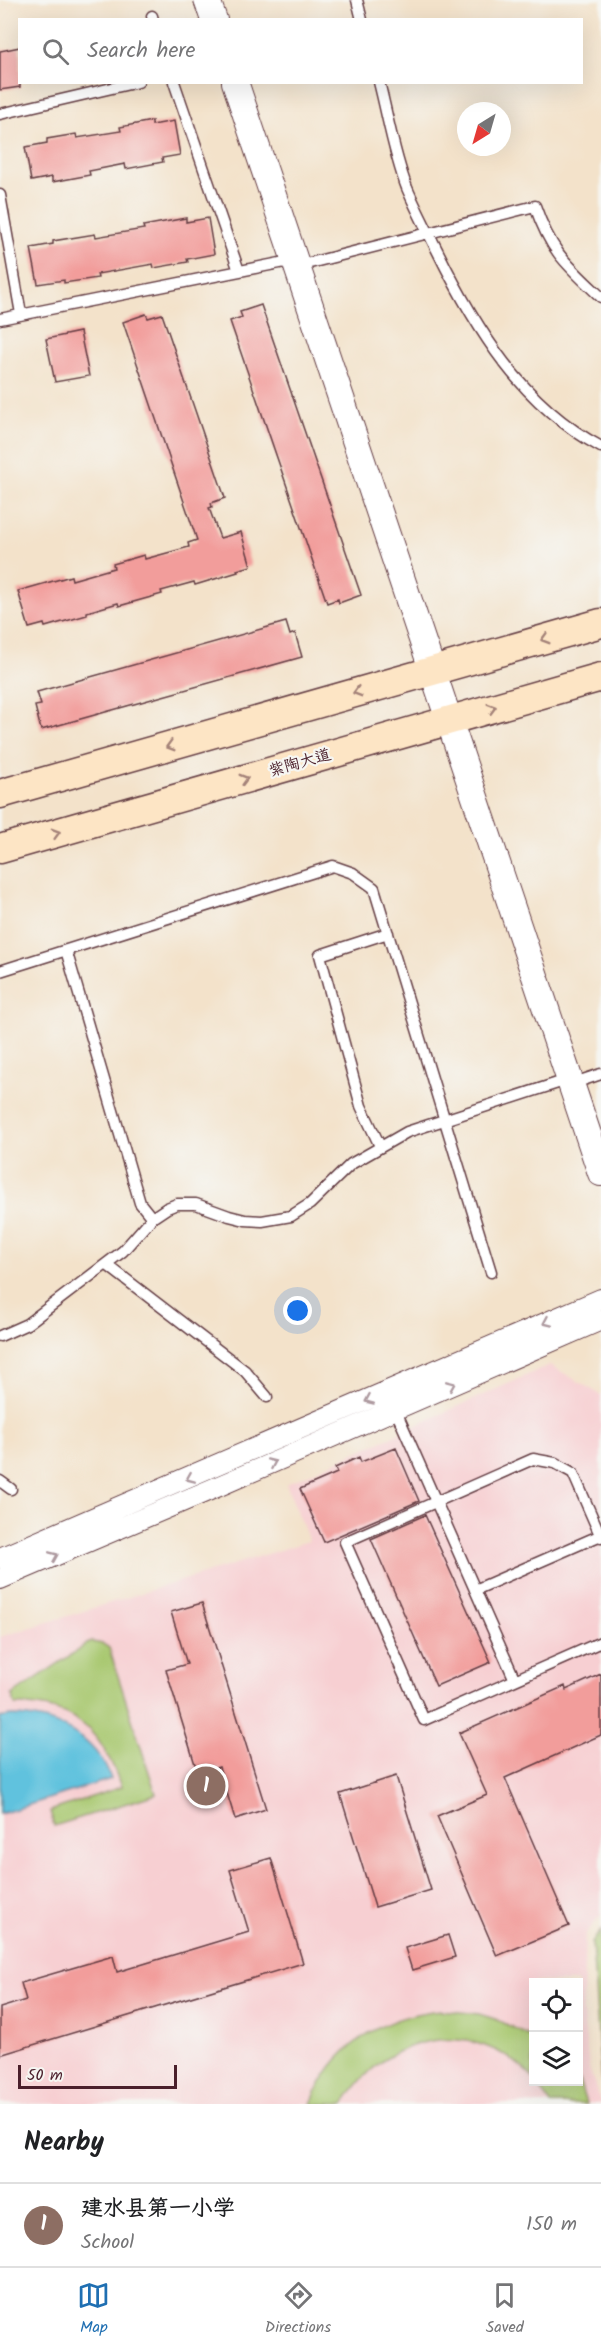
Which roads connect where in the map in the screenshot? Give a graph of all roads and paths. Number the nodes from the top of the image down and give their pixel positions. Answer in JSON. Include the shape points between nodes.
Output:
{"nodes":[{"id":1,"x":207,"y":0,"type":"edge"},
{"id":2,"x":357,"y":0,"type":"edge"},
{"id":3,"x":213,"y":18,"type":"edge"},
{"id":4,"x":362,"y":18,"type":"edge"},
{"id":5,"x":129,"y":84,"type":"edge"},
{"id":6,"x":175,"y":84,"type":"edge"},
{"id":7,"x":236,"y":84,"type":"edge"},
{"id":8,"x":380,"y":84,"type":"edge"},
{"id":9,"x":0,"y":114,"type":"edge"},
{"id":10,"x":0,"y":195,"type":"edge"},
{"id":11,"x":429,"y":233,"type":"junction"},
{"id":12,"x":297,"y":263,"type":"junction"},
{"id":13,"x":239,"y":271,"type":"junction"},
{"id":14,"x":601,"y":297,"type":"edge"},
{"id":15,"x":21,"y":314,"type":"junction"},
{"id":16,"x":0,"y":319,"type":"edge"},
{"id":17,"x":601,"y":447,"type":"edge"},
{"id":18,"x":601,"y":623,"type":"edge"},
{"id":19,"x":434,"y":670,"type":"junction"},
{"id":20,"x":601,"y":677,"type":"edge"},
{"id":21,"x":450,"y":720,"type":"junction"},
{"id":22,"x":0,"y":794,"type":"edge"},
{"id":23,"x":0,"y":849,"type":"edge"},
{"id":24,"x":388,"y":933,"type":"junction"},
{"id":25,"x":66,"y":950,"type":"junction"},
{"id":26,"x":0,"y":971,"type":"edge"},
{"id":27,"x":601,"y":1074,"type":"edge"},
{"id":28,"x":571,"y":1082,"type":"junction"},
{"id":29,"x":444,"y":1120,"type":"junction"},
{"id":30,"x":380,"y":1146,"type":"junction"},
{"id":31,"x":601,"y":1173,"type":"edge"},
{"id":32,"x":153,"y":1218,"type":"junction"},
{"id":33,"x":106,"y":1264,"type":"junction"},
{"id":34,"x":491,"y":1272,"type":"dead end"},
{"id":35,"x":601,"y":1299,"type":"edge"},
{"id":36,"x":601,"y":1320,"type":"edge"},
{"id":37,"x":0,"y":1336,"type":"edge"},
{"id":38,"x":267,"y":1397,"type":"dead end"},
{"id":39,"x":395,"y":1409,"type":"junction"},
{"id":40,"x":0,"y":1480,"type":"edge"},
{"id":41,"x":10,"y":1490,"type":"dead end"},
{"id":42,"x":436,"y":1502,"type":"junction"},
{"id":43,"x":601,"y":1535,"type":"edge"},
{"id":44,"x":0,"y":1558,"type":"edge"},
{"id":45,"x":0,"y":1579,"type":"edge"},
{"id":46,"x":475,"y":1590,"type":"junction"},
{"id":47,"x":601,"y":1642,"type":"edge"},
{"id":48,"x":515,"y":1680,"type":"junction"}],
"edges":[{"from":1,"to":3,"type":"street"},
{"from":2,"to":4,"type":"lane"},
{"from":5,"to":9,"type":"lane"},
{"from":6,"to":13,"type":"lane"},
{"from":7,"to":12,"type":"street"},
{"from":8,"to":11,"type":"lane","via":[[407,188]]},
{"from":10,"to":15,"type":"lane"},
{"from":11,"to":12,"type":"lane"},
{"from":11,"to":14,"type":"lane","via":[[535,206],[545,235],[561,260]]},
{"from":11,"to":17,"type":"lane","via":[[464,304],[500,359],[546,408]]},
{"from":12,"to":13,"type":"lane"},
{"from":12,"to":19,"type":"street"},
{"from":13,"to":15,"type":"lane"},
{"from":15,"to":16,"type":"lane"},
{"from":18,"to":19,"type":"main road","one_way":true},
{"from":19,"to":21,"type":"street"},
{"from":19,"to":22,"type":"main road","one_way":true},
{"from":21,"to":20,"type":"main road","name":"紫陶大道","one_way":true},
{"from":23,"to":21,"type":"main road","name":"紫陶大道","one_way":true},
{"from":21,"to":28,"type":"street"},
{"from":24,"to":25,"type":"lane","via":[[374,888],[353,873],[333,866]]},
{"from":24,"to":29,"type":"lane"},
{"from":24,"to":30,"type":"lane","via":[[320,955],[361,1106]]},
{"from":25,"to":26,"type":"lane"},
{"from":25,"to":32,"type":"lane","via":[[140,1203]]},
{"from":27,"to":28,"type":"lane"},
{"from":28,"to":29,"type":"lane"},
{"from":28,"to":31,"type":"street"},
{"from":29,"to":30,"type":"lane"},
{"from":29,"to":34,"type":"lane"},
{"from":30,"to":32,"type":"lane","via":[[351,1164],[310,1204],[291,1216],[245,1220],[187,1203],[167,1208]]},
{"from":32,"to":33,"type":"lane"},
{"from":33,"to":37,"type":"lane","via":[[27,1324]]},
{"from":33,"to":38,"type":"lane","via":[[245,1371]]},
{"from":35,"to":44,"type":"street","one_way":true},
{"from":39,"to":36,"type":"street","one_way":true},
{"from":39,"to":42,"type":"lane"},
{"from":45,"to":39,"type":"street","one_way":true},
{"from":40,"to":41,"type":"lane"},
{"from":42,"to":43,"type":"lane","via":[[533,1459],[544,1460],[573,1473]]},
{"from":42,"to":46,"type":"lane"},
{"from":42,"to":48,"type":"lane","via":[[345,1542],[414,1699],[424,1720]]},
{"from":43,"to":46,"type":"lane"},
{"from":46,"to":48,"type":"lane"},
{"from":47,"to":48,"type":"lane"}]}
